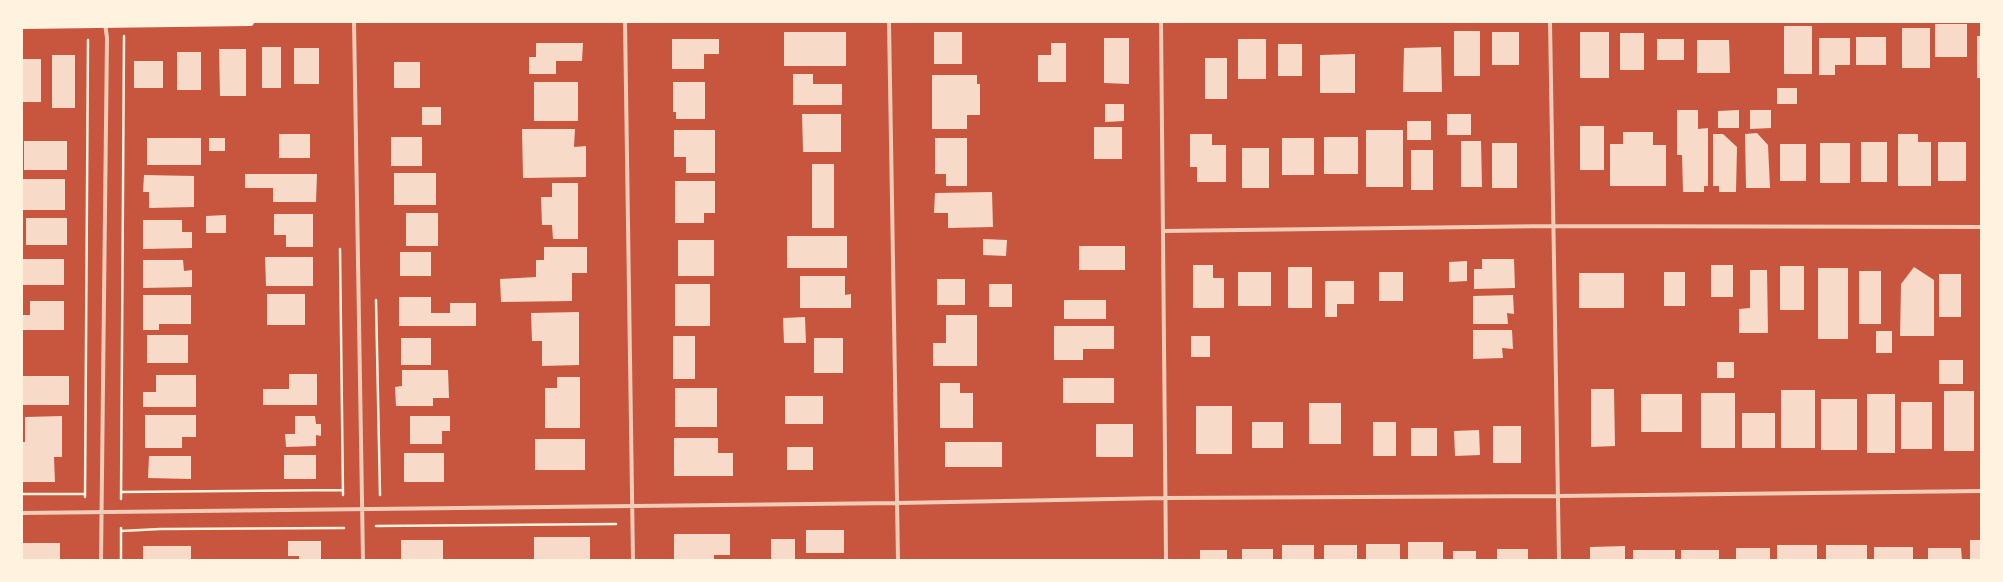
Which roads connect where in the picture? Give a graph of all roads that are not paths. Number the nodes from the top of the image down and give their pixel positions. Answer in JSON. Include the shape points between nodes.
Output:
{"nodes":[{"id":1,"x":250,"y":22,"type":"edge"},
{"id":2,"x":354,"y":22,"type":"edge"},
{"id":3,"x":625,"y":22,"type":"edge"},
{"id":4,"x":889,"y":22,"type":"edge"},
{"id":5,"x":1161,"y":22,"type":"edge"},
{"id":6,"x":1550,"y":22,"type":"edge"},
{"id":7,"x":105,"y":23,"type":"edge"},
{"id":8,"x":22,"y":25,"type":"edge"},
{"id":9,"x":1552,"y":226,"type":"junction"},
{"id":10,"x":1981,"y":227,"type":"edge"},
{"id":11,"x":1163,"y":231,"type":"junction"},
{"id":12,"x":1981,"y":491,"type":"edge"},
{"id":13,"x":1558,"y":496,"type":"junction"},
{"id":14,"x":1165,"y":498,"type":"junction"},
{"id":15,"x":898,"y":503,"type":"junction"},
{"id":16,"x":632,"y":506,"type":"junction"},
{"id":17,"x":362,"y":509,"type":"junction"},
{"id":18,"x":102,"y":512,"type":"junction"},
{"id":19,"x":22,"y":513,"type":"edge"},
{"id":20,"x":101,"y":560,"type":"edge"},
{"id":21,"x":363,"y":560,"type":"edge"},
{"id":22,"x":633,"y":560,"type":"edge"},
{"id":23,"x":898,"y":560,"type":"edge"},
{"id":24,"x":1166,"y":560,"type":"edge"},
{"id":25,"x":1559,"y":560,"type":"edge"}],
"edges":[{"from":1,"to":7,"type":"main road"},
{"from":2,"to":17,"type":"street"},
{"from":3,"to":16,"type":"street"},
{"from":4,"to":15,"type":"street"},
{"from":5,"to":11,"type":"street"},
{"from":6,"to":9,"type":"street"},
{"from":7,"to":8,"type":"main road"},
{"from":7,"to":18,"type":"street"},
{"from":9,"to":10,"type":"street"},
{"from":9,"to":11,"type":"street"},
{"from":9,"to":13,"type":"street"},
{"from":11,"to":14,"type":"street"},
{"from":12,"to":13,"type":"street"},
{"from":13,"to":14,"type":"street"},
{"from":13,"to":25,"type":"street"},
{"from":14,"to":15,"type":"street"},
{"from":14,"to":24,"type":"street"},
{"from":15,"to":16,"type":"street"},
{"from":15,"to":23,"type":"street"},
{"from":16,"to":17,"type":"street"},
{"from":16,"to":22,"type":"street"},
{"from":17,"to":18,"type":"street"},
{"from":17,"to":21,"type":"street"},
{"from":18,"to":19,"type":"street"},
{"from":18,"to":20,"type":"street"}]}
